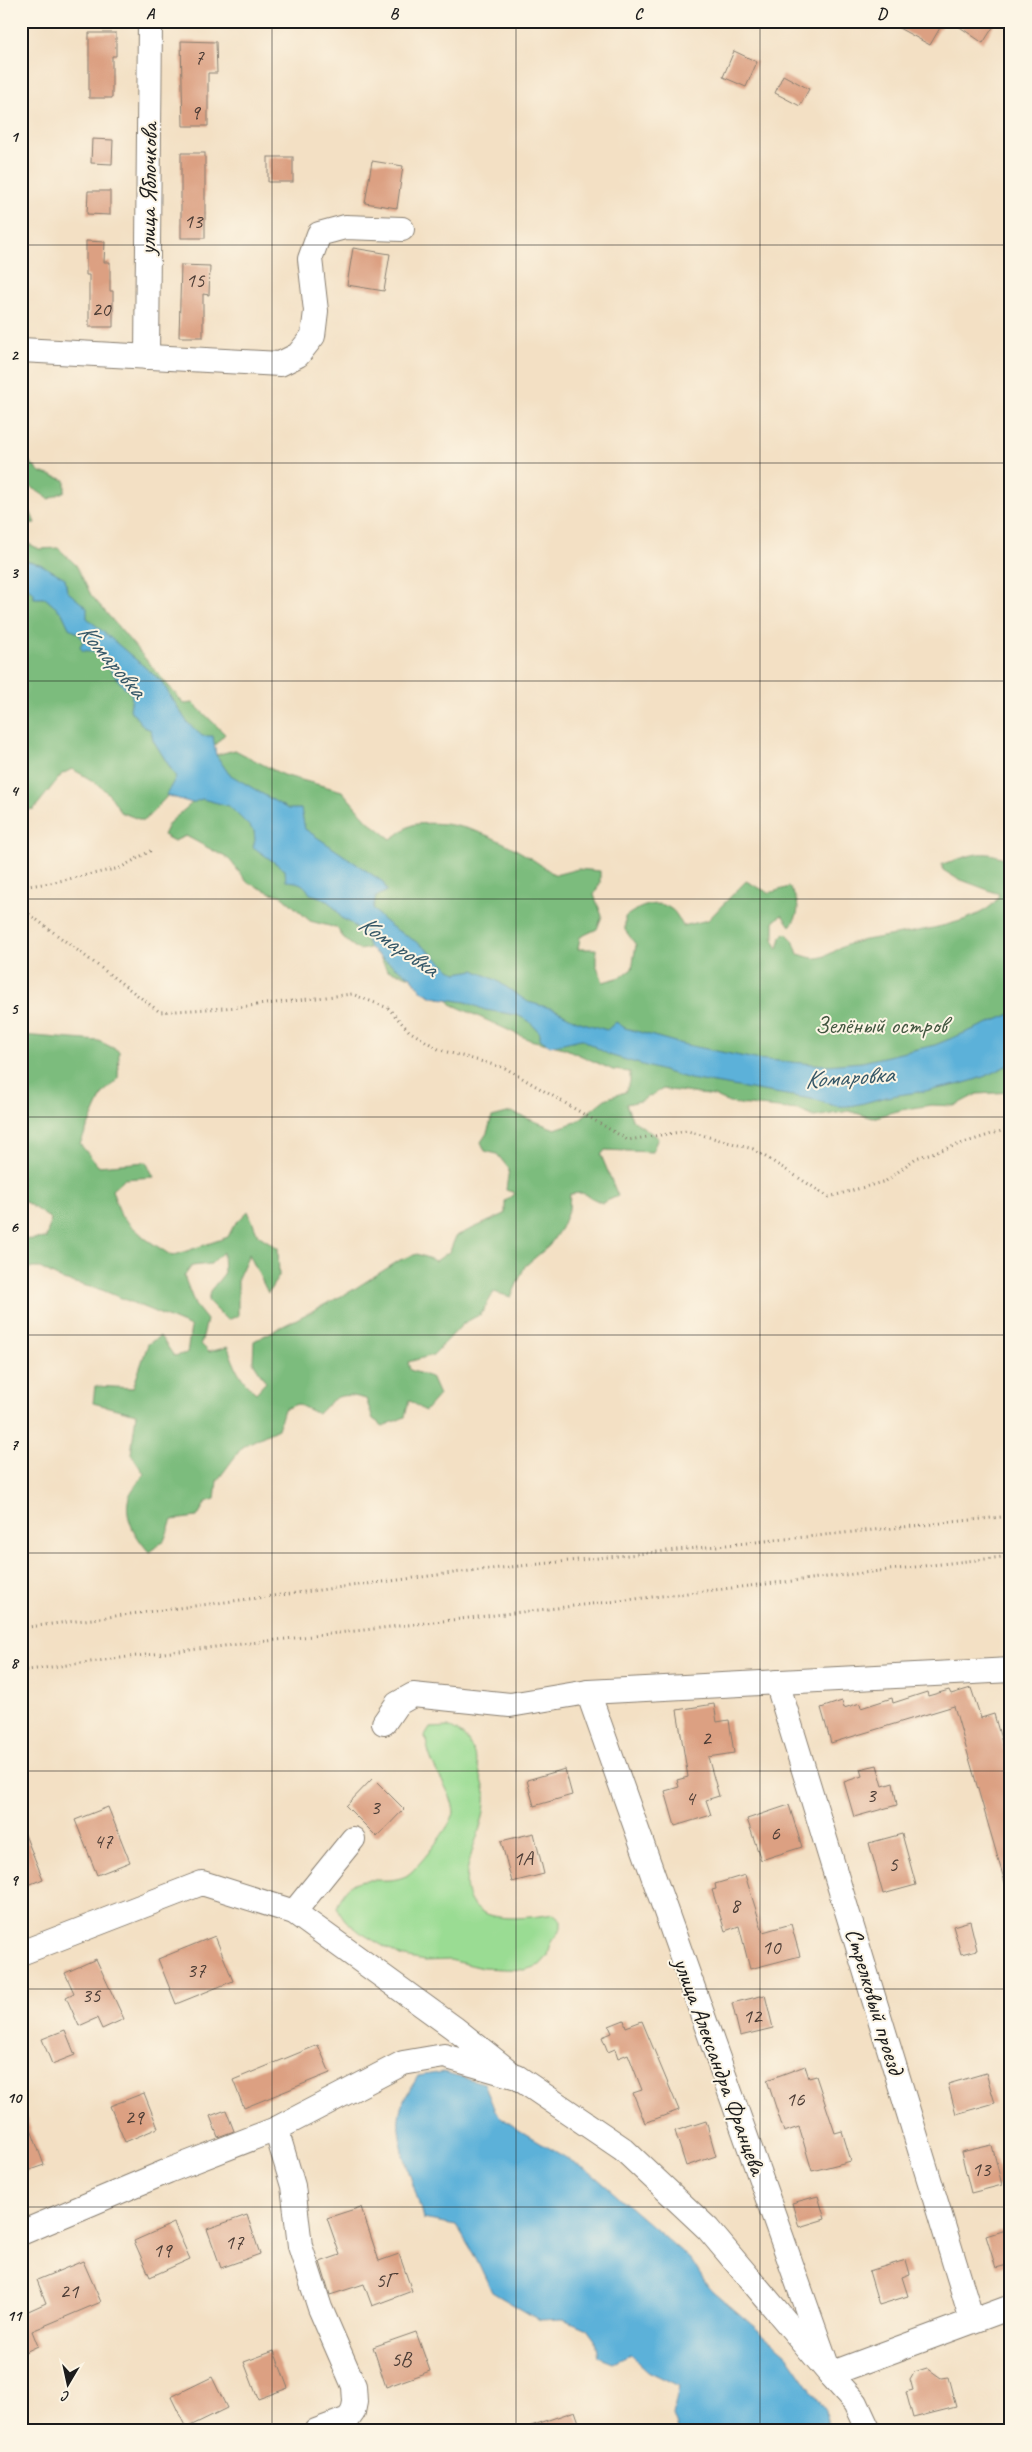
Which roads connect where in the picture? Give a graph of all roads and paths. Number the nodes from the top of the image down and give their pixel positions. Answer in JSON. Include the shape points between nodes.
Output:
{"nodes":[{"id":1,"x":150,"y":21,"type":"edge"},
{"id":2,"x":402,"y":228,"type":"dead end"},
{"id":3,"x":21,"y":350,"type":"edge"},
{"id":4,"x":147,"y":357,"type":"junction"},
{"id":5,"x":152,"y":850,"type":"dead end"},
{"id":6,"x":21,"y":887,"type":"edge"},
{"id":7,"x":21,"y":908,"type":"edge"},
{"id":8,"x":1011,"y":1128,"type":"edge"},
{"id":9,"x":1011,"y":1516,"type":"edge"},
{"id":10,"x":1011,"y":1556,"type":"edge"},
{"id":11,"x":21,"y":1628,"type":"edge"},
{"id":12,"x":1011,"y":1670,"type":"edge"},
{"id":13,"x":21,"y":1671,"type":"edge"},
{"id":14,"x":777,"y":1682,"type":"junction"},
{"id":15,"x":588,"y":1692,"type":"junction"},
{"id":16,"x":384,"y":1723,"type":"dead end"},
{"id":17,"x":353,"y":1839,"type":"dead end"},
{"id":18,"x":294,"y":1912,"type":"junction"},
{"id":19,"x":21,"y":1953,"type":"edge"},
{"id":20,"x":517,"y":2077,"type":"junction"},
{"id":21,"x":276,"y":2129,"type":"junction"},
{"id":22,"x":21,"y":2232,"type":"edge"},
{"id":23,"x":1011,"y":2307,"type":"edge"},
{"id":24,"x":972,"y":2320,"type":"junction"},
{"id":25,"x":830,"y":2374,"type":"junction"},
{"id":26,"x":316,"y":2431,"type":"edge"},
{"id":27,"x":868,"y":2431,"type":"edge"}],
"edges":[{"from":1,"to":4,"type":"street","name":"улица Яблочкова"},
{"from":2,"to":4,"type":"street","via":[[345,227],[319,234],[310,259],[316,311],[313,336],[298,355],[280,364]]},
{"from":3,"to":4,"type":"street"},
{"from":5,"to":6,"type":"path","via":[[120,868],[50,884]]},
{"from":7,"to":8,"type":"path","via":[[160,1012],[352,994],[388,1008],[409,1031],[440,1050],[505,1068],[628,1140],[687,1131],[753,1149],[829,1197],[886,1181],[916,1158]]},
{"from":9,"to":11,"type":"path","via":[[462,1572]]},
{"from":10,"to":13,"type":"path","via":[[128,1656]]},
{"from":12,"to":14,"type":"street"},
{"from":14,"to":15,"type":"street"},
{"from":14,"to":24,"type":"street","name":"Стрелковый проезд"},
{"from":15,"to":16,"type":"street","via":[[510,1705],[412,1695],[398,1704]]},
{"from":15,"to":25,"type":"street","name":"улица Александра Францева"},
{"from":17,"to":18,"type":"street"},
{"from":18,"to":19,"type":"street","via":[[202,1883]]},
{"from":18,"to":20,"type":"street"},
{"from":20,"to":21,"type":"street","via":[[444,2056],[403,2063]]},
{"from":20,"to":25,"type":"street","via":[[630,2155],[708,2229]]},
{"from":21,"to":22,"type":"street"},
{"from":21,"to":26,"type":"street","via":[[293,2186],[300,2246],[320,2308],[354,2386],[355,2402],[348,2419]]},
{"from":23,"to":24,"type":"street"},
{"from":24,"to":25,"type":"street"},
{"from":25,"to":27,"type":"street","name":"улица Александра Францева","via":[[856,2403]]}]}
